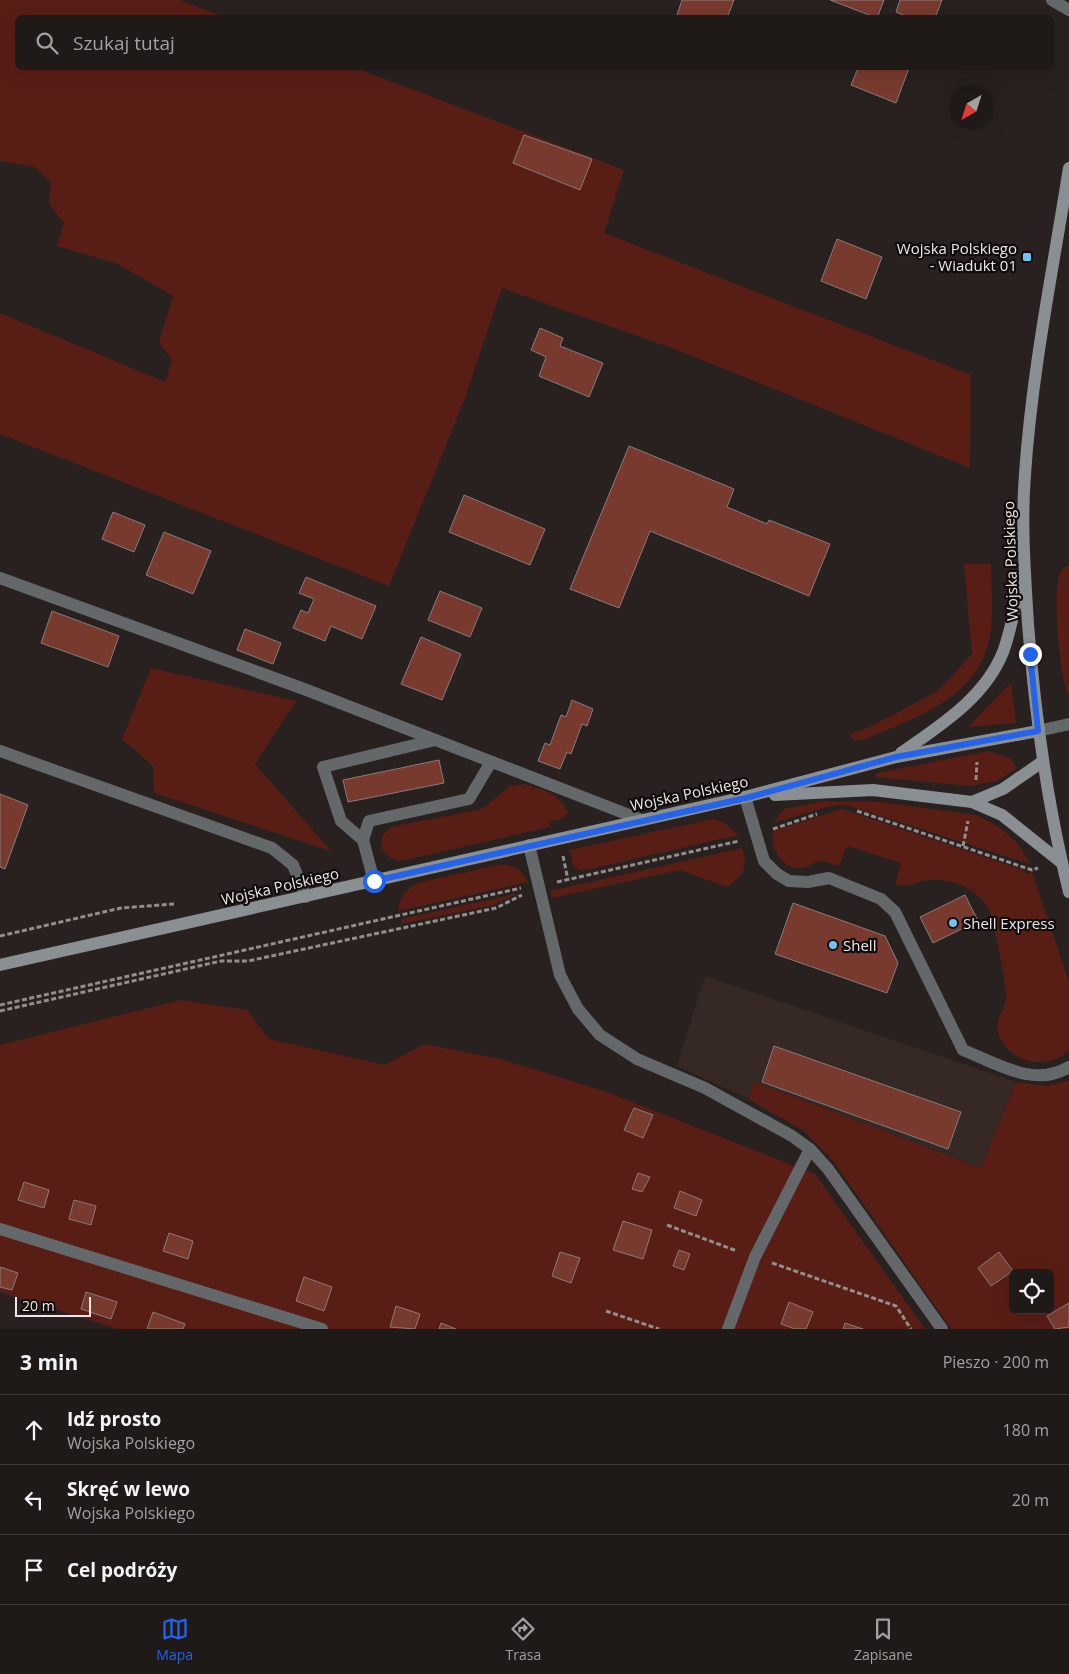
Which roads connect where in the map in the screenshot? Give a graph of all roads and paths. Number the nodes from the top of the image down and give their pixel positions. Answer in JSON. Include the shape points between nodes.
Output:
{"nodes":[{"id":1,"x":1052,"y":0,"type":"edge"},
{"id":2,"x":1069,"y":10,"type":"edge"},
{"id":3,"x":1069,"y":168,"type":"edge"},
{"id":4,"x":1024,"y":563,"type":"junction"},
{"id":5,"x":0,"y":578,"type":"edge"},
{"id":6,"x":1069,"y":724,"type":"edge"},
{"id":7,"x":1038,"y":731,"type":"junction"},
{"id":8,"x":435,"y":740,"type":"junction"},
{"id":9,"x":976,"y":741,"type":"junction"},
{"id":10,"x":0,"y":751,"type":"edge"},
{"id":11,"x":896,"y":757,"type":"junction"},
{"id":12,"x":491,"y":762,"type":"junction"},
{"id":13,"x":1042,"y":762,"type":"junction"},
{"id":14,"x":746,"y":798,"type":"junction"},
{"id":15,"x":972,"y":802,"type":"junction"},
{"id":16,"x":850,"y":809,"type":"dead end"},
{"id":17,"x":819,"y":813,"type":"dead end"},
{"id":18,"x":642,"y":820,"type":"junction"},
{"id":19,"x":756,"y":835,"type":"junction"},
{"id":20,"x":363,"y":840,"type":"junction"},
{"id":21,"x":529,"y":845,"type":"junction"},
{"id":22,"x":963,"y":846,"type":"junction"},
{"id":23,"x":1062,"y":863,"type":"junction"},
{"id":24,"x":374,"y":881,"type":"junction"},
{"id":25,"x":538,"y":886,"type":"junction"},
{"id":26,"x":1069,"y":892,"type":"edge"},
{"id":27,"x":306,"y":897,"type":"junction"},
{"id":28,"x":177,"y":904,"type":"dead end"},
{"id":29,"x":0,"y":936,"type":"edge"},
{"id":30,"x":0,"y":965,"type":"edge"},
{"id":31,"x":0,"y":1005,"type":"edge"},
{"id":32,"x":0,"y":1011,"type":"edge"},
{"id":33,"x":1069,"y":1067,"type":"edge"},
{"id":34,"x":810,"y":1149,"type":"junction"},
{"id":35,"x":667,"y":1226,"type":"dead end"},
{"id":36,"x":0,"y":1228,"type":"edge"},
{"id":37,"x":755,"y":1257,"type":"junction"},
{"id":38,"x":606,"y":1311,"type":"dead end"},
{"id":39,"x":322,"y":1329,"type":"edge"},
{"id":40,"x":659,"y":1329,"type":"edge"},
{"id":41,"x":728,"y":1329,"type":"edge"},
{"id":42,"x":911,"y":1329,"type":"edge"},
{"id":43,"x":942,"y":1329,"type":"edge"}],
"edges":[{"from":1,"to":2,"type":"street"},
{"from":3,"to":4,"type":"street","name":"Wojska Polskiego","via":[[1025,474]]},
{"from":4,"to":7,"type":"street","name":"Wojska Polskiego"},
{"from":4,"to":11,"type":"street","via":[[1002,654],[986,682],[965,705]]},
{"from":5,"to":8,"type":"street"},
{"from":6,"to":7,"type":"street"},
{"from":7,"to":9,"type":"street","name":"Wojska Polskiego"},
{"from":7,"to":13,"type":"street"},
{"from":8,"to":12,"type":"street"},
{"from":8,"to":20,"type":"street","via":[[323,767],[341,821]]},
{"from":9,"to":11,"type":"street","name":"Wojska Polskiego"},
{"from":9,"to":15,"type":"path","via":[[977,772]]},
{"from":10,"to":27,"type":"street","via":[[272,848],[293,865]]},
{"from":11,"to":14,"type":"street","name":"Wojska Polskiego"},
{"from":12,"to":18,"type":"street"},
{"from":12,"to":20,"type":"street","via":[[469,799],[369,821]]},
{"from":13,"to":15,"type":"street","via":[[1003,789]]},
{"from":13,"to":23,"type":"street"},
{"from":14,"to":15,"type":"street","via":[[873,790]]},
{"from":14,"to":18,"type":"street","name":"Wojska Polskiego"},
{"from":14,"to":19,"type":"street"},
{"from":15,"to":22,"type":"path"},
{"from":15,"to":23,"type":"street","via":[[1002,815]]},
{"from":16,"to":22,"type":"path"},
{"from":17,"to":19,"type":"path"},
{"from":18,"to":21,"type":"street","name":"Wojska Polskiego"},
{"from":19,"to":25,"type":"path"},
{"from":19,"to":33,"type":"street","via":[[764,862],[789,881],[828,878],[881,899],[895,912],[964,1050],[1028,1076],[1044,1077]]},
{"from":20,"to":24,"type":"street"},
{"from":21,"to":24,"type":"street","name":"Wojska Polskiego"},
{"from":21,"to":25,"type":"street"},
{"from":22,"to":23,"type":"path","via":[[1032,870]]},
{"from":23,"to":26,"type":"street"},
{"from":24,"to":27,"type":"street","name":"Wojska Polskiego"},
{"from":25,"to":31,"type":"path"},
{"from":25,"to":32,"type":"path","via":[[496,908],[248,961],[221,961]]},
{"from":25,"to":34,"type":"street","via":[[560,975],[578,1009],[600,1035],[636,1059],[705,1088]]},
{"from":27,"to":30,"type":"street","name":"Wojska Polskiego"},
{"from":28,"to":29,"type":"path","via":[[122,908]]},
{"from":34,"to":37,"type":"street"},
{"from":34,"to":43,"type":"street","via":[[828,1169]]},
{"from":35,"to":37,"type":"path"},
{"from":36,"to":39,"type":"street"},
{"from":37,"to":41,"type":"street"},
{"from":37,"to":42,"type":"path","via":[[896,1306]]},
{"from":38,"to":40,"type":"path"}]}
